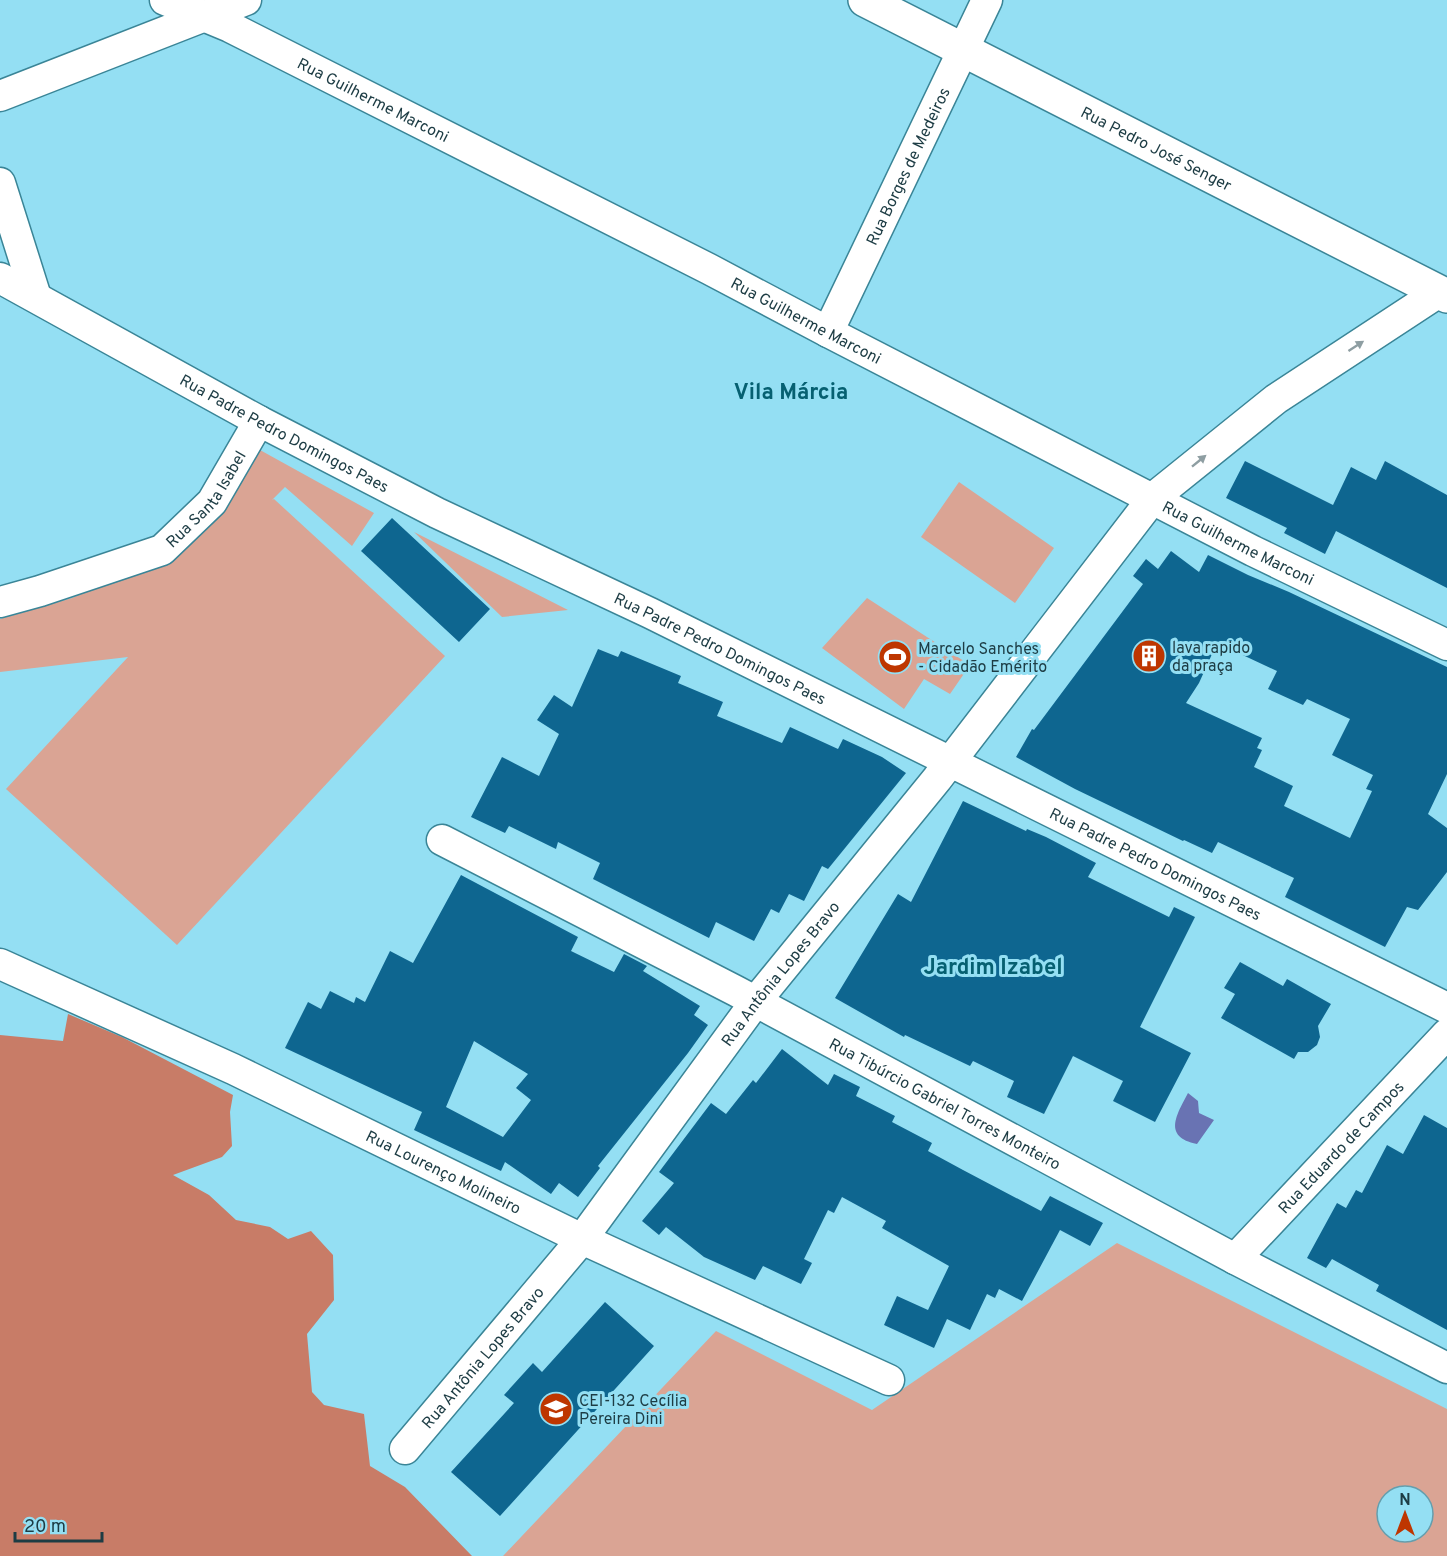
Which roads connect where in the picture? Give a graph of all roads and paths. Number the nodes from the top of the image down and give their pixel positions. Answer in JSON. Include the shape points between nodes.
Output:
{"nodes":[{"id":1,"x":165,"y":0,"type":"edge"},
{"id":2,"x":246,"y":0,"type":"edge"},
{"id":3,"x":865,"y":0,"type":"edge"},
{"id":4,"x":987,"y":0,"type":"edge"},
{"id":5,"x":206,"y":16,"type":"junction"},
{"id":6,"x":963,"y":48,"type":"junction"},
{"id":7,"x":0,"y":96,"type":"edge"},
{"id":8,"x":0,"y":183,"type":"edge"},
{"id":9,"x":0,"y":278,"type":"edge"},
{"id":10,"x":1443,"y":294,"type":"edge"},
{"id":11,"x":36,"y":297,"type":"junction"},
{"id":12,"x":828,"y":332,"type":"junction"},
{"id":13,"x":259,"y":421,"type":"junction"},
{"id":14,"x":1153,"y":498,"type":"junction"},
{"id":15,"x":0,"y":602,"type":"edge"},
{"id":16,"x":1447,"y":645,"type":"edge"},
{"id":17,"x":950,"y":762,"type":"junction"},
{"id":18,"x":442,"y":840,"type":"dead end"},
{"id":19,"x":0,"y":964,"type":"edge"},
{"id":20,"x":756,"y":1001,"type":"junction"},
{"id":21,"x":1447,"y":1008,"type":"edge"},
{"id":22,"x":1447,"y":1034,"type":"edge"},
{"id":23,"x":582,"y":1239,"type":"junction"},
{"id":24,"x":1235,"y":1258,"type":"junction"},
{"id":25,"x":1447,"y":1368,"type":"edge"},
{"id":26,"x":889,"y":1380,"type":"dead end"},
{"id":27,"x":405,"y":1449,"type":"dead end"}],
"edges":[{"from":1,"to":5,"type":"street","name":"Rua Guilherme Marconi"},
{"from":2,"to":5,"type":"street"},
{"from":3,"to":6,"type":"main road","name":"Rua Pedro José Senger"},
{"from":4,"to":6,"type":"street","name":"Rua Borges de Medeiros"},
{"from":5,"to":7,"type":"street"},
{"from":5,"to":12,"type":"street","name":"Rua Guilherme Marconi"},
{"from":6,"to":10,"type":"main road","name":"Rua Pedro José Senger"},
{"from":6,"to":12,"type":"street","name":"Rua Borges de Medeiros"},
{"from":8,"to":11,"type":"street"},
{"from":9,"to":11,"type":"street","name":"Rua Padre Pedro Domingos Paes"},
{"from":14,"to":10,"type":"street","name":"Rua Antônia Lopes Bravo","one_way":true,"via":[[1276,399]]},
{"from":11,"to":13,"type":"street","name":"Rua Padre Pedro Domingos Paes"},
{"from":12,"to":14,"type":"street","name":"Rua Guilherme Marconi"},
{"from":13,"to":15,"type":"street","name":"Rua Santa Isabel","via":[[212,502],[162,550]]},
{"from":13,"to":17,"type":"street","name":"Rua Padre Pedro Domingos Paes","via":[[437,513],[650,613]]},
{"from":14,"to":16,"type":"street","name":"Rua Guilherme Marconi"},
{"from":14,"to":17,"type":"street","name":"Rua Antônia Lopes Bravo"},
{"from":17,"to":20,"type":"street","name":"Rua Antônia Lopes Bravo"},
{"from":17,"to":21,"type":"street","name":"Rua Padre Pedro Domingos Paes"},
{"from":18,"to":20,"type":"street","name":"Rua Tibúrcio Gabriel Torres Monteiro"},
{"from":19,"to":23,"type":"street","name":"Rua Lourenço Molineiro","via":[[233,1068]]},
{"from":20,"to":23,"type":"street","name":"Rua Antônia Lopes Bravo"},
{"from":20,"to":24,"type":"street","name":"Rua Tibúrcio Gabriel Torres Monteiro"},
{"from":22,"to":24,"type":"street","name":"Rua Eduardo de Campos"},
{"from":23,"to":26,"type":"street","name":"Rua Lourenço Molineiro"},
{"from":23,"to":27,"type":"street","name":"Rua Antônia Lopes Bravo"},
{"from":24,"to":25,"type":"street","name":"Rua Tibúrcio Gabriel Torres Monteiro"}]}
